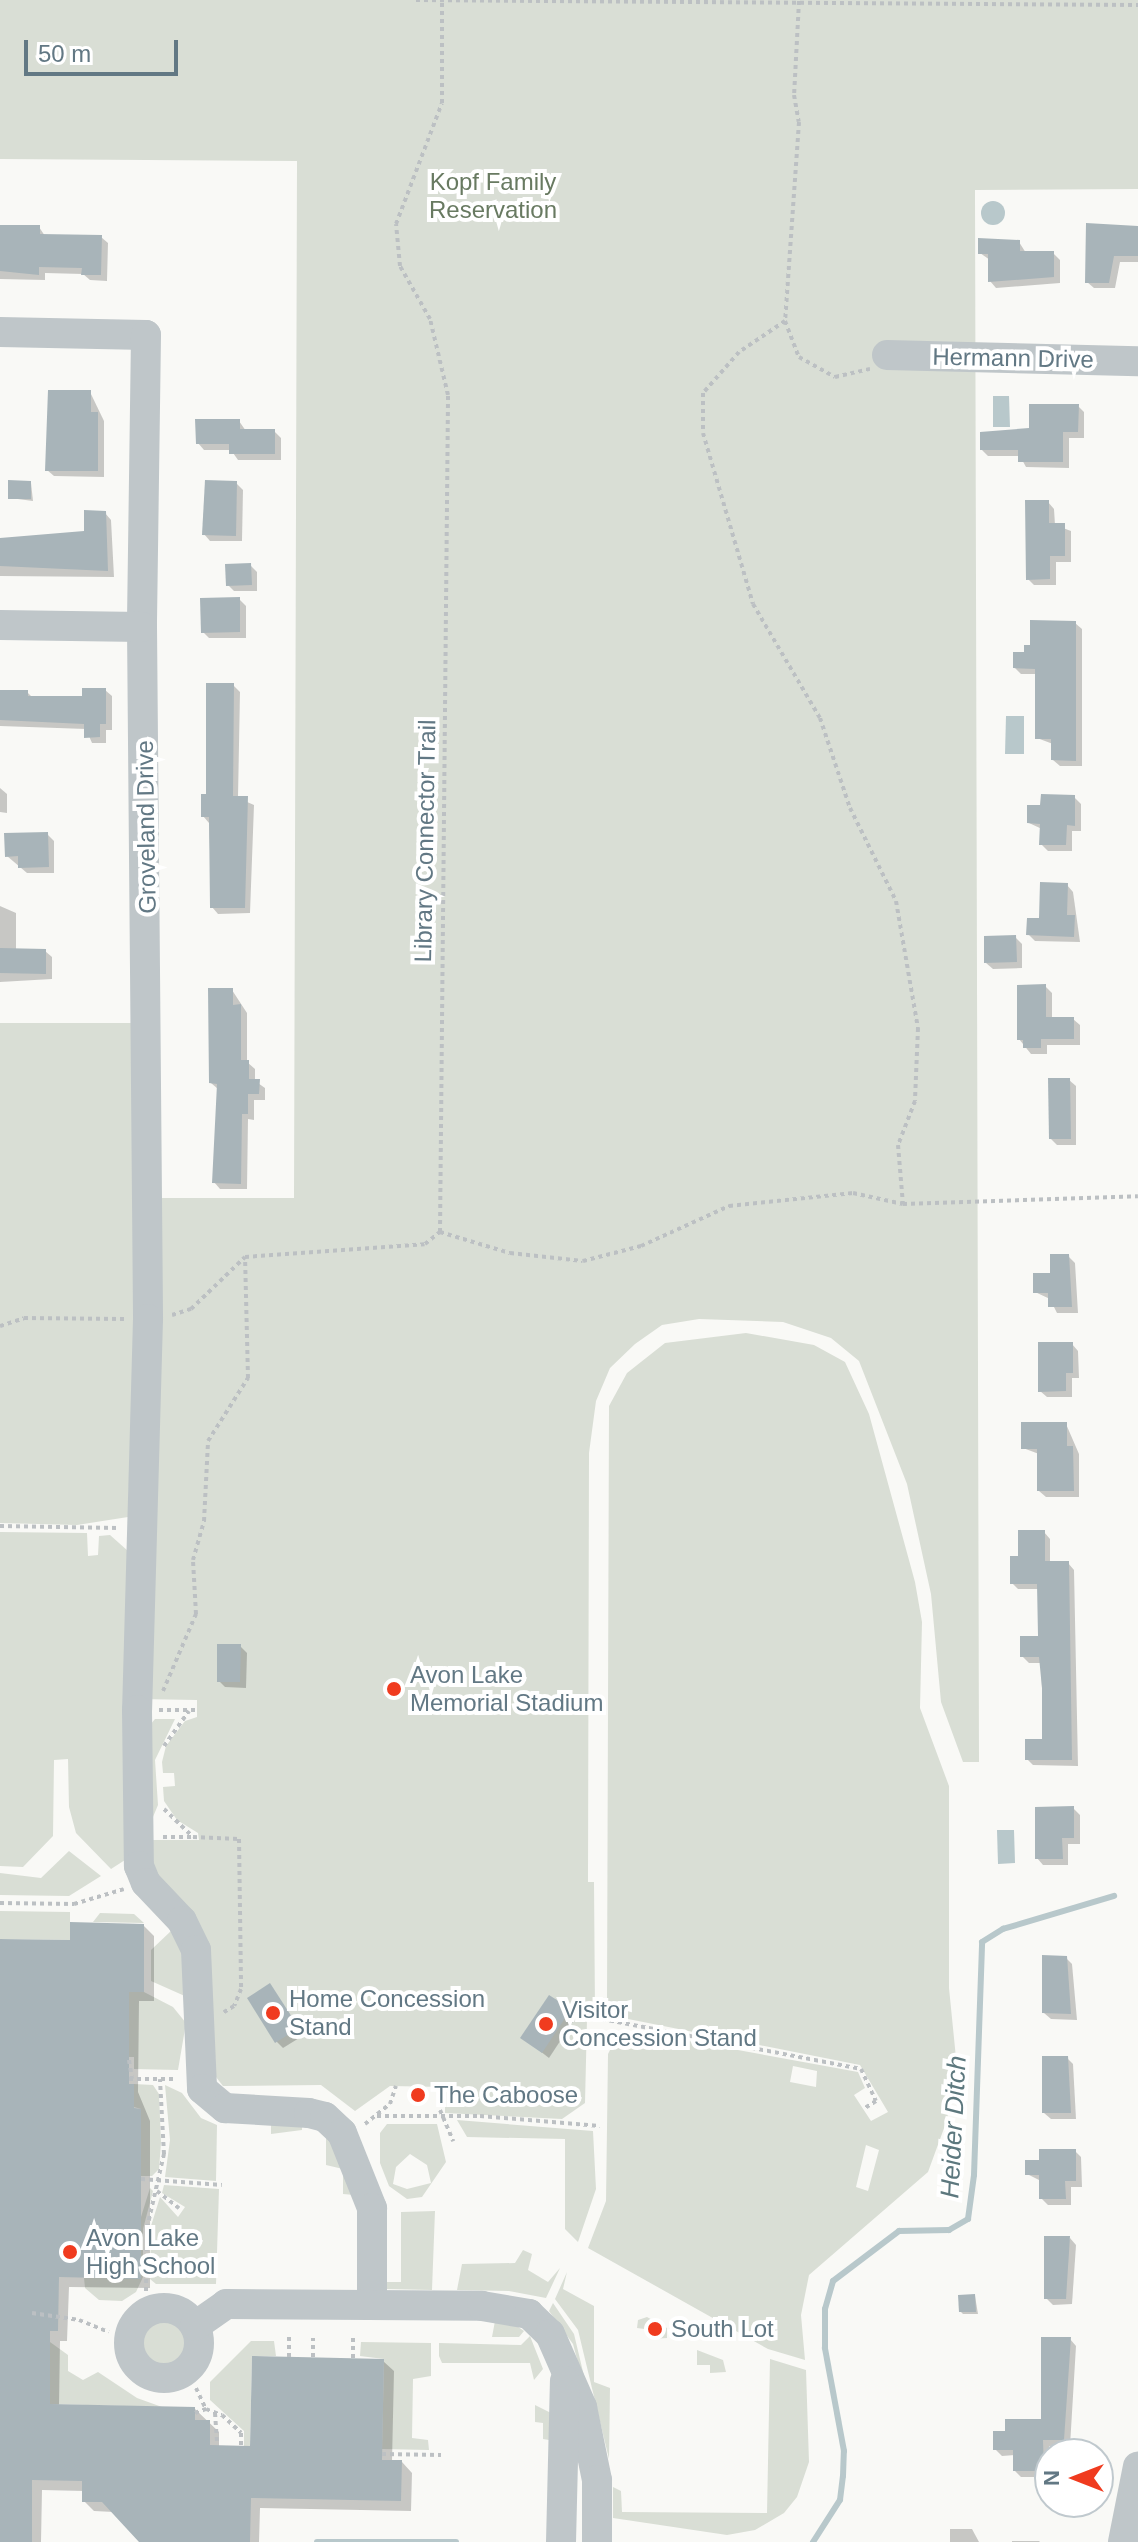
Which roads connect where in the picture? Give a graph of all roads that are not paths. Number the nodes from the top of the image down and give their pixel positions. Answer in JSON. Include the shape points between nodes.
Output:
{"nodes":[{"id":1,"x":0,"y":332,"type":"edge"},
{"id":2,"x":887,"y":355,"type":"road end"},
{"id":3,"x":1138,"y":361,"type":"edge"},
{"id":4,"x":0,"y":625,"type":"edge"},
{"id":5,"x":142,"y":627,"type":"junction"},
{"id":6,"x":372,"y":2305,"type":"junction"},
{"id":7,"x":195,"y":2326,"type":"dead end"},
{"id":8,"x":565,"y":2379,"type":"junction"},
{"id":9,"x":1138,"y":2466,"type":"edge"},
{"id":10,"x":597,"y":2536,"type":"edge"},
{"id":11,"x":561,"y":2538,"type":"edge"},
{"id":12,"x":1123,"y":2542,"type":"edge"}],
"edges":[{"from":1,"to":5,"type":"street","name":"Groveland Drive","via":[[146,335]]},
{"from":2,"to":3,"type":"street","name":"Hermann Drive"},
{"from":4,"to":5,"type":"street"},
{"from":5,"to":6,"type":"street","name":"Groveland Drive","via":[[148,1319],[140,1528],[139,1866],[146,1883],[191,1935],[199,1967],[198,2079],[210,2100],[252,2113],[314,2114],[342,2133],[372,2208]]},
{"from":6,"to":7,"type":"street","via":[[226,2304]]},
{"from":6,"to":8,"type":"street","via":[[519,2310],[550,2334]]},
{"from":8,"to":10,"type":"street","via":[[585,2421],[597,2480]]},
{"from":8,"to":11,"type":"street"},
{"from":9,"to":12,"type":"street"}]}
